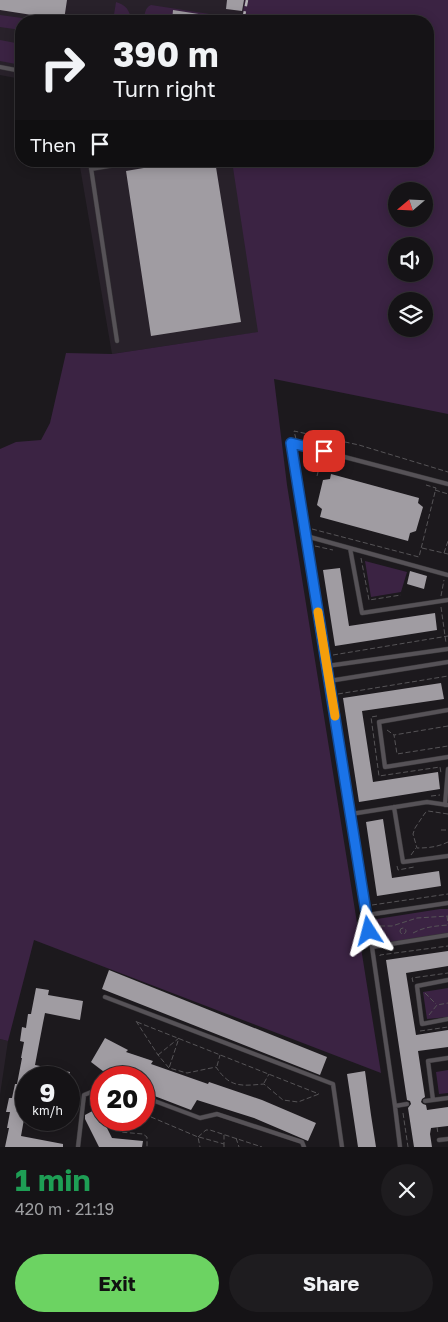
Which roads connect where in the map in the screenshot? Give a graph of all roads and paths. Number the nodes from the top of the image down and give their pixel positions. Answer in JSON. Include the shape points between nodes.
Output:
{"nodes":[{"id":1,"x":0,"y":67,"type":"edge"},
{"id":2,"x":15,"y":69,"type":"edge"},
{"id":3,"x":103,"y":167,"type":"edge"},
{"id":4,"x":91,"y":169,"type":"joint"},
{"id":5,"x":116,"y":341,"type":"dead end"},
{"id":6,"x":297,"y":444,"type":"junction"},
{"id":7,"x":448,"y":472,"type":"edge"},
{"id":8,"x":448,"y":484,"type":"edge"},
{"id":9,"x":426,"y":486,"type":"dead end"},
{"id":10,"x":435,"y":490,"type":"junction"},
{"id":11,"x":448,"y":494,"type":"edge"},
{"id":12,"x":308,"y":537,"type":"junction"},
{"id":13,"x":448,"y":540,"type":"edge"},
{"id":14,"x":421,"y":547,"type":"junction"},
{"id":15,"x":350,"y":548,"type":"junction"},
{"id":16,"x":337,"y":552,"type":"dead end"},
{"id":17,"x":444,"y":554,"type":"junction"},
{"id":18,"x":448,"y":554,"type":"edge"},
{"id":19,"x":352,"y":555,"type":"junction"},
{"id":20,"x":448,"y":575,"type":"edge"},
{"id":21,"x":444,"y":579,"type":"dead end"},
{"id":22,"x":401,"y":596,"type":"dead end"},
{"id":23,"x":448,"y":600,"type":"edge"},
{"id":24,"x":440,"y":601,"type":"junction"},
{"id":25,"x":447,"y":636,"type":"edge"},
{"id":26,"x":448,"y":649,"type":"edge"},
{"id":27,"x":448,"y":662,"type":"edge"},
{"id":28,"x":333,"y":665,"type":"junction"},
{"id":29,"x":327,"y":666,"type":"junction"},
{"id":30,"x":448,"y":676,"type":"edge"},
{"id":31,"x":329,"y":681,"type":"junction"},
{"id":32,"x":338,"y":694,"type":"dead end"},
{"id":33,"x":448,"y":710,"type":"edge"},
{"id":34,"x":380,"y":716,"type":"dead end"},
{"id":35,"x":448,"y":726,"type":"edge"},
{"id":36,"x":448,"y":746,"type":"edge"},
{"id":37,"x":448,"y":757,"type":"edge"},
{"id":38,"x":448,"y":769,"type":"edge"},
{"id":39,"x":441,"y":776,"type":"dead end"},
{"id":40,"x":443,"y":794,"type":"dead end"},
{"id":41,"x":423,"y":797,"type":"dead end"},
{"id":42,"x":446,"y":805,"type":"edge"},
{"id":43,"x":394,"y":807,"type":"junction"},
{"id":44,"x":351,"y":814,"type":"junction"},
{"id":45,"x":448,"y":814,"type":"edge"},
{"id":46,"x":441,"y":830,"type":"dead end"},
{"id":47,"x":448,"y":830,"type":"edge"},
{"id":48,"x":448,"y":842,"type":"edge"},
{"id":49,"x":448,"y":856,"type":"edge"},
{"id":50,"x":396,"y":861,"type":"dead end"},
{"id":51,"x":416,"y":867,"type":"dead end"},
{"id":52,"x":448,"y":894,"type":"edge"},
{"id":53,"x":448,"y":902,"type":"edge"},
{"id":54,"x":372,"y":906,"type":"dead end"},
{"id":55,"x":366,"y":915,"type":"junction"},
{"id":56,"x":447,"y":916,"type":"edge"},
{"id":57,"x":448,"y":925,"type":"edge"},
{"id":58,"x":413,"y":933,"type":"dead end"},
{"id":59,"x":448,"y":935,"type":"edge"},
{"id":60,"x":387,"y":938,"type":"dead end"},
{"id":61,"x":448,"y":946,"type":"edge"},
{"id":62,"x":372,"y":947,"type":"junction"},
{"id":63,"x":380,"y":955,"type":"dead end"},
{"id":64,"x":448,"y":980,"type":"edge"},
{"id":65,"x":105,"y":997,"type":"dead end"},
{"id":66,"x":448,"y":1003,"type":"edge"},
{"id":67,"x":448,"y":1019,"type":"edge"},
{"id":68,"x":422,"y":1024,"type":"junction"},
{"id":69,"x":179,"y":1038,"type":"junction"},
{"id":70,"x":158,"y":1055,"type":"junction"},
{"id":71,"x":220,"y":1055,"type":"junction"},
{"id":72,"x":448,"y":1058,"type":"edge"},
{"id":73,"x":216,"y":1067,"type":"junction"},
{"id":74,"x":169,"y":1068,"type":"junction"},
{"id":75,"x":269,"y":1074,"type":"junction"},
{"id":76,"x":264,"y":1084,"type":"junction"},
{"id":77,"x":90,"y":1092,"type":"edge"},
{"id":78,"x":448,"y":1098,"type":"edge"},
{"id":79,"x":434,"y":1100,"type":"junction"},
{"id":80,"x":155,"y":1101,"type":"edge"},
{"id":81,"x":425,"y":1101,"type":"dead end"},
{"id":82,"x":408,"y":1104,"type":"dead end"},
{"id":83,"x":402,"y":1105,"type":"junction"},
{"id":84,"x":395,"y":1106,"type":"junction"},
{"id":85,"x":155,"y":1119,"type":"edge"},
{"id":86,"x":120,"y":1131,"type":"edge"},
{"id":87,"x":224,"y":1134,"type":"junction"},
{"id":88,"x":198,"y":1137,"type":"junction"},
{"id":89,"x":236,"y":1138,"type":"junction"},
{"id":90,"x":448,"y":1139,"type":"edge"},
{"id":91,"x":439,"y":1140,"type":"dead end"},
{"id":92,"x":224,"y":1146,"type":"edge"},
{"id":93,"x":78,"y":1147,"type":"edge"},
{"id":94,"x":146,"y":1147,"type":"edge"},
{"id":95,"x":200,"y":1147,"type":"edge"},
{"id":96,"x":239,"y":1147,"type":"edge"},
{"id":97,"x":262,"y":1147,"type":"edge"},
{"id":98,"x":304,"y":1147,"type":"edge"},
{"id":99,"x":342,"y":1147,"type":"edge"},
{"id":100,"x":400,"y":1147,"type":"edge"},
{"id":101,"x":408,"y":1147,"type":"edge"}],
"edges":[{"from":1,"to":2,"type":"lane"},
{"from":3,"to":4,"type":"lane"},
{"from":4,"to":5,"type":"lane"},
{"from":6,"to":7,"type":"path","via":[[294,431],[359,445]]},
{"from":6,"to":8,"type":"lane"},
{"from":6,"to":12,"type":"lane","via":[[291,443]]},
{"from":9,"to":10,"type":"path"},
{"from":10,"to":11,"type":"path"},
{"from":10,"to":14,"type":"path"},
{"from":12,"to":14,"type":"path","via":[[309,528],[419,557]]},
{"from":12,"to":15,"type":"lane"},
{"from":12,"to":16,"type":"path","via":[[312,545]]},
{"from":12,"to":29,"type":"lane"},
{"from":13,"to":17,"type":"path"},
{"from":14,"to":17,"type":"path"},
{"from":15,"to":19,"type":"lane"},
{"from":15,"to":20,"type":"lane"},
{"from":17,"to":18,"type":"path"},
{"from":19,"to":22,"type":"path","via":[[361,558],[369,600]]},
{"from":19,"to":24,"type":"lane","via":[[362,613]]},
{"from":21,"to":24,"type":"path"},
{"from":23,"to":24,"type":"lane"},
{"from":24,"to":25,"type":"path"},
{"from":25,"to":26,"type":"path"},
{"from":25,"to":28,"type":"path","via":[[331,655]]},
{"from":26,"to":28,"type":"lane"},
{"from":27,"to":31,"type":"lane"},
{"from":28,"to":29,"type":"lane"},
{"from":29,"to":31,"type":"lane"},
{"from":30,"to":32,"type":"path"},
{"from":31,"to":44,"type":"lane"},
{"from":33,"to":37,"type":"lane","via":[[379,722],[385,767]]},
{"from":34,"to":39,"type":"path","via":[[371,717],[379,776],[440,767]]},
{"from":35,"to":36,"type":"path","via":[[394,735],[397,754]]},
{"from":38,"to":42,"type":"lane"},
{"from":40,"to":41,"type":"path"},
{"from":42,"to":43,"type":"lane","via":[[427,802]]},
{"from":43,"to":44,"type":"lane"},
{"from":43,"to":49,"type":"lane","via":[[404,862]]},
{"from":44,"to":55,"type":"lane"},
{"from":45,"to":48,"type":"path","via":[[424,813],[413,834],[416,848]]},
{"from":46,"to":47,"type":"path"},
{"from":50,"to":51,"type":"path","via":[[398,870]]},
{"from":52,"to":54,"type":"path"},
{"from":53,"to":55,"type":"lane"},
{"from":55,"to":62,"type":"lane"},
{"from":56,"to":57,"type":"path"},
{"from":56,"to":60,"type":"path","via":[[379,926],[381,940]]},
{"from":57,"to":58,"type":"path","via":[[432,926]]},
{"from":59,"to":62,"type":"lane"},
{"from":61,"to":63,"type":"path"},
{"from":62,"to":84,"type":"lane"},
{"from":64,"to":68,"type":"lane","via":[[417,986]]},
{"from":65,"to":99,"type":"lane","via":[[333,1084]]},
{"from":66,"to":68,"type":"path","via":[[437,1005]]},
{"from":67,"to":68,"type":"lane"},
{"from":69,"to":70,"type":"path"},
{"from":69,"to":70,"type":"path","via":[[136,1021]]},
{"from":69,"to":71,"type":"path"},
{"from":69,"to":74,"type":"path"},
{"from":70,"to":74,"type":"path"},
{"from":71,"to":73,"type":"path"},
{"from":71,"to":75,"type":"path"},
{"from":72,"to":79,"type":"lane","via":[[428,1061]]},
{"from":73,"to":74,"type":"path","via":[[187,1073]]},
{"from":73,"to":76,"type":"path","via":[[233,1084]]},
{"from":75,"to":76,"type":"path"},
{"from":75,"to":76,"type":"path","via":[[319,1094],[298,1102],[283,1100]]},
{"from":77,"to":93,"type":"lane","via":[[84,1094]]},
{"from":78,"to":79,"type":"lane"},
{"from":79,"to":81,"type":"lane"},
{"from":80,"to":98,"type":"lane","via":[[200,1118],[217,1114],[302,1142]]},
{"from":82,"to":83,"type":"lane"},
{"from":83,"to":84,"type":"lane"},
{"from":83,"to":101,"type":"path"},
{"from":84,"to":100,"type":"lane"},
{"from":85,"to":88,"type":"path"},
{"from":86,"to":94,"type":"path","via":[[143,1134],[147,1137]]},
{"from":87,"to":88,"type":"path","via":[[206,1130]]},
{"from":87,"to":89,"type":"path"},
{"from":87,"to":92,"type":"path"},
{"from":88,"to":92,"type":"path"},
{"from":88,"to":95,"type":"path"},
{"from":89,"to":96,"type":"path"},
{"from":89,"to":97,"type":"path"},
{"from":90,"to":91,"type":"lane"}]}
